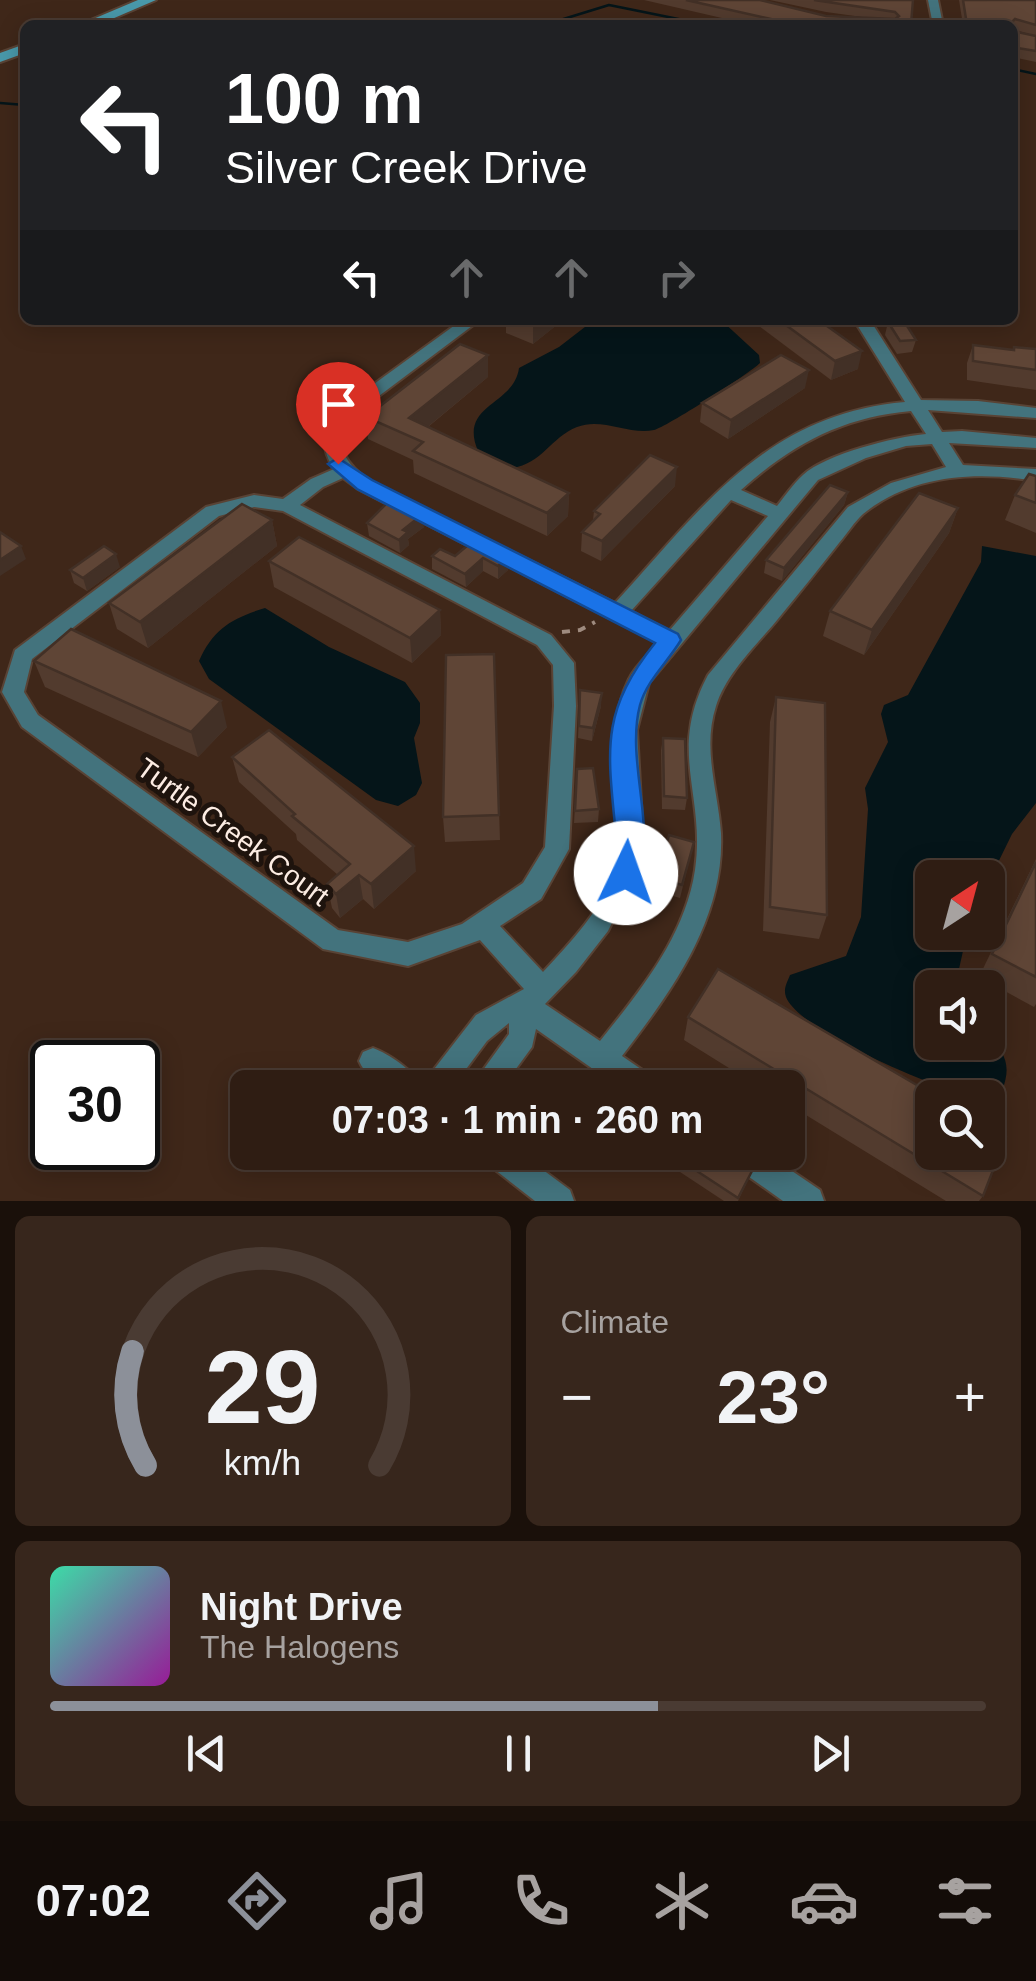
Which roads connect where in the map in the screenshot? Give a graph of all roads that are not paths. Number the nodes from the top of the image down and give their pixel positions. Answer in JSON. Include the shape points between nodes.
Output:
{"nodes":[{"id":1,"x":150,"y":0,"type":"edge"},
{"id":2,"x":99,"y":20,"type":"edge"},
{"id":3,"x":465,"y":325,"type":"edge"},
{"id":4,"x":865,"y":325,"type":"edge"},
{"id":5,"x":920,"y":406,"type":"junction"},
{"id":6,"x":1036,"y":412,"type":"edge"},
{"id":7,"x":937,"y":437,"type":"junction"},
{"id":8,"x":1036,"y":443,"type":"edge"},
{"id":9,"x":956,"y":468,"type":"junction"},
{"id":10,"x":344,"y":471,"type":"junction"},
{"id":11,"x":1036,"y":475,"type":"edge"},
{"id":12,"x":730,"y":492,"type":"junction"},
{"id":13,"x":288,"y":506,"type":"junction"},
{"id":14,"x":779,"y":514,"type":"junction"},
{"id":15,"x":614,"y":612,"type":"junction"},
{"id":16,"x":670,"y":640,"type":"junction"},
{"id":17,"x":482,"y":924,"type":"junction"},
{"id":18,"x":532,"y":997,"type":"junction"},
{"id":19,"x":603,"y":1059,"type":"junction"},
{"id":20,"x":373,"y":1061,"type":"dead end"},
{"id":21,"x":385,"y":1070,"type":"edge"},
{"id":22,"x":449,"y":1070,"type":"edge"},
{"id":23,"x":498,"y":1070,"type":"edge"},
{"id":24,"x":619,"y":1070,"type":"edge"},
{"id":25,"x":518,"y":1170,"type":"edge"},
{"id":26,"x":764,"y":1170,"type":"edge"},
{"id":27,"x":559,"y":1201,"type":"edge"},
{"id":28,"x":808,"y":1201,"type":"edge"}],
"edges":[{"from":1,"to":2,"type":"main road"},
{"from":3,"to":10,"type":"street","via":[[340,417],[331,442]]},
{"from":4,"to":5,"type":"street"},
{"from":5,"to":6,"type":"street"},
{"from":5,"to":7,"type":"street"},
{"from":5,"to":12,"type":"street","via":[[859,414],[815,429]]},
{"from":7,"to":8,"type":"street"},
{"from":7,"to":9,"type":"street"},
{"from":7,"to":14,"type":"street","via":[[860,454],[812,476]]},
{"from":9,"to":11,"type":"street"},
{"from":9,"to":19,"type":"street","via":[[894,486],[855,511],[716,681],[698,732],[709,836],[699,903],[667,974]]},
{"from":10,"to":13,"type":"street"},
{"from":10,"to":15,"type":"street"},
{"from":12,"to":14,"type":"street"},
{"from":12,"to":15,"type":"street"},
{"from":13,"to":17,"type":"street","name":"Turtle Creek Court","via":[[544,640],[563,663],[557,849],[532,891]]},
{"from":13,"to":17,"type":"street","name":"Turtle Creek Court","via":[[254,501],[213,511],[22,654],[12,692],[30,721],[332,941],[408,954]]},
{"from":14,"to":16,"type":"street"},
{"from":15,"to":16,"type":"street"},
{"from":16,"to":18,"type":"street","via":[[639,680],[626,717],[626,873],[600,922]]},
{"from":17,"to":18,"type":"street"},
{"from":18,"to":19,"type":"street"},
{"from":18,"to":22,"type":"street","via":[[494,1017]]},
{"from":18,"to":23,"type":"street","via":[[522,1038]]},
{"from":19,"to":24,"type":"street"},
{"from":20,"to":21,"type":"street"},
{"from":25,"to":27,"type":"street"},
{"from":26,"to":28,"type":"street"}]}
